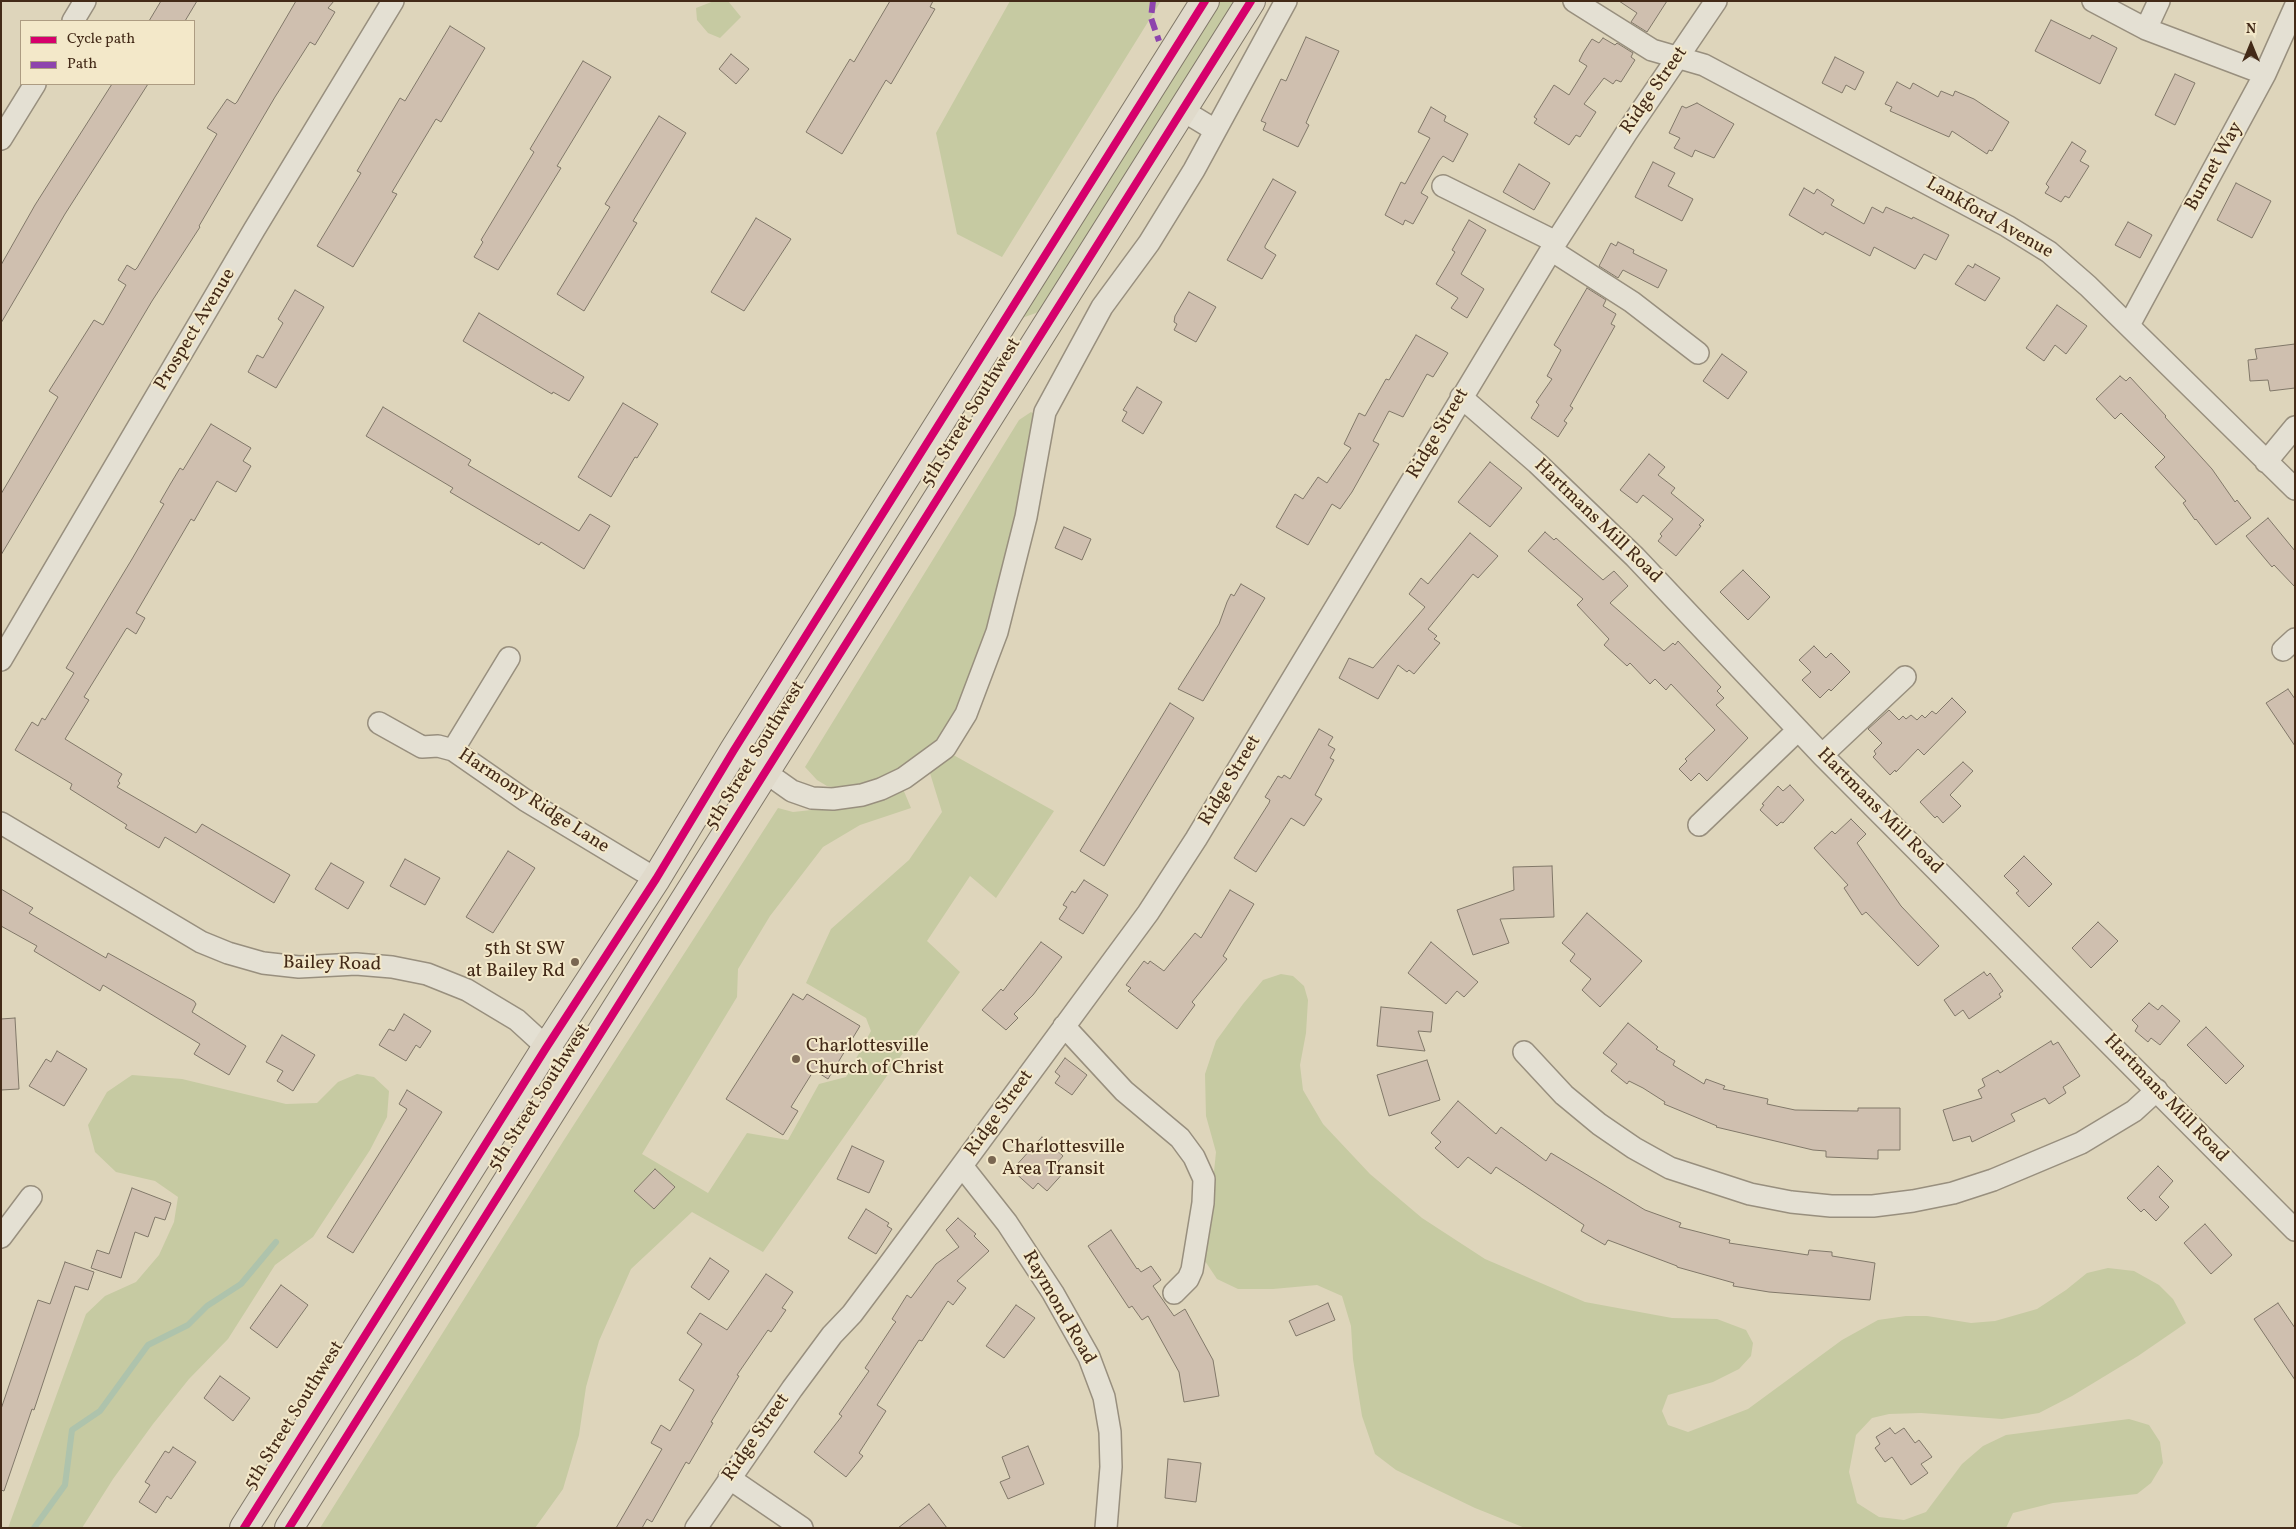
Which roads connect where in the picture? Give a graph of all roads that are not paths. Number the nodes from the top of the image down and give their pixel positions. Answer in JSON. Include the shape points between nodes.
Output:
{"nodes":[{"id":1,"x":85,"y":1,"type":"edge"},
{"id":2,"x":394,"y":1,"type":"edge"},
{"id":3,"x":1205,"y":1,"type":"edge"},
{"id":4,"x":1251,"y":1,"type":"edge"},
{"id":5,"x":1286,"y":1,"type":"edge"},
{"id":6,"x":1716,"y":1,"type":"edge"},
{"id":7,"x":2093,"y":1,"type":"edge"},
{"id":8,"x":2159,"y":1,"type":"edge"},
{"id":9,"x":1578,"y":4,"type":"edge"},
{"id":10,"x":2295,"y":7,"type":"edge"},
{"id":11,"x":74,"y":20,"type":"edge"},
{"id":12,"x":2146,"y":29,"type":"junction"},
{"id":13,"x":1679,"y":57,"type":"junction"},
{"id":14,"x":2265,"y":74,"type":"junction"},
{"id":15,"x":34,"y":85,"type":"edge"},
{"id":16,"x":1182,"y":110,"type":"junction"},
{"id":17,"x":1215,"y":130,"type":"junction"},
{"id":18,"x":1,"y":139,"type":"edge"},
{"id":19,"x":1443,"y":186,"type":"dead end"},
{"id":20,"x":1554,"y":246,"type":"junction"},
{"id":21,"x":2128,"y":325,"type":"junction"},
{"id":22,"x":991,"y":340,"type":"junction"},
{"id":23,"x":1698,"y":353,"type":"dead end"},
{"id":24,"x":1024,"y":361,"type":"junction"},
{"id":25,"x":1461,"y":397,"type":"junction"},
{"id":26,"x":2295,"y":427,"type":"edge"},
{"id":27,"x":2266,"y":462,"type":"junction"},
{"id":28,"x":2295,"y":489,"type":"edge"},
{"id":29,"x":509,"y":658,"type":"dead end"},
{"id":30,"x":1,"y":660,"type":"edge"},
{"id":31,"x":1905,"y":677,"type":"dead end"},
{"id":32,"x":379,"y":723,"type":"dead end"},
{"id":33,"x":1798,"y":730,"type":"junction"},
{"id":34,"x":453,"y":750,"type":"junction"},
{"id":35,"x":734,"y":750,"type":"junction"},
{"id":36,"x":1822,"y":755,"type":"junction"},
{"id":37,"x":765,"y":773,"type":"junction"},
{"id":38,"x":1,"y":823,"type":"edge"},
{"id":39,"x":1699,"y":825,"type":"dead end"},
{"id":40,"x":656,"y":879,"type":"junction"},
{"id":41,"x":1064,"y":1026,"type":"junction"},
{"id":42,"x":546,"y":1048,"type":"junction"},
{"id":43,"x":1524,"y":1052,"type":"dead end"},
{"id":44,"x":576,"y":1074,"type":"junction"},
{"id":45,"x":2157,"y":1090,"type":"junction"},
{"id":46,"x":962,"y":1166,"type":"junction"},
{"id":47,"x":31,"y":1197,"type":"dead end"},
{"id":48,"x":2295,"y":1230,"type":"edge"},
{"id":49,"x":1,"y":1237,"type":"edge"},
{"id":50,"x":1174,"y":1293,"type":"dead end"},
{"id":51,"x":729,"y":1478,"type":"junction"},
{"id":52,"x":244,"y":1528,"type":"edge"},
{"id":53,"x":289,"y":1528,"type":"edge"},
{"id":54,"x":696,"y":1528,"type":"edge"},
{"id":55,"x":802,"y":1528,"type":"edge"},
{"id":56,"x":1106,"y":1528,"type":"edge"}],
"edges":[{"from":1,"to":11,"type":"street"},
{"from":2,"to":30,"type":"street","name":"Prospect Avenue","via":[[254,230]]},
{"from":3,"to":22,"type":"main road","name":"5th Street Southwest"},
{"from":4,"to":16,"type":"main road","name":"5th Street Southwest"},
{"from":5,"to":17,"type":"street","name":"5th Street Southwest"},
{"from":6,"to":13,"type":"street","name":"Ridge Street"},
{"from":7,"to":12,"type":"street"},
{"from":8,"to":12,"type":"street"},
{"from":9,"to":13,"type":"street","name":"Lankford Avenue","via":[[1652,50]]},
{"from":10,"to":14,"type":"street","name":"Burnet Way"},
{"from":12,"to":14,"type":"street"},
{"from":13,"to":20,"type":"street","name":"Ridge Street"},
{"from":13,"to":21,"type":"street","name":"Lankford Avenue","via":[[1704,65],[2008,226],[2049,252]]},
{"from":14,"to":21,"type":"street","name":"Burnet Way"},
{"from":15,"to":18,"type":"street"},
{"from":16,"to":17,"type":"street"},
{"from":16,"to":24,"type":"main road","name":"5th Street Southwest"},
{"from":17,"to":37,"type":"street","name":"5th Street Southwest","via":[[1149,243],[1102,307],[1045,412],[1026,517],[998,632],[966,714],[945,748],[904,778],[862,795],[812,798],[792,791]]},
{"from":19,"to":20,"type":"street"},
{"from":20,"to":23,"type":"street"},
{"from":20,"to":25,"type":"street","name":"Ridge Street"},
{"from":21,"to":27,"type":"street","name":"Lankford Avenue"},
{"from":22,"to":24,"type":"street"},
{"from":22,"to":35,"type":"main road","name":"5th Street Southwest"},
{"from":24,"to":37,"type":"main road","name":"5th Street Southwest"},
{"from":25,"to":33,"type":"street","name":"Hartmans Mill Road","via":[[1537,463],[1634,557]]},
{"from":25,"to":41,"type":"street","name":"Ridge Street","via":[[1196,839],[1148,913]]},
{"from":26,"to":27,"type":"street"},
{"from":27,"to":28,"type":"street","name":"Lankford Avenue"},
{"from":29,"to":34,"type":"street"},
{"from":31,"to":36,"type":"street"},
{"from":32,"to":34,"type":"street","name":"Harmony Ridge Lane","via":[[422,747],[438,746]]},
{"from":33,"to":36,"type":"street","name":"Hartmans Mill Road"},
{"from":33,"to":39,"type":"street"},
{"from":34,"to":40,"type":"street","name":"Harmony Ridge Lane","via":[[525,800]]},
{"from":35,"to":37,"type":"street","name":"5th Street Southwest"},
{"from":35,"to":40,"type":"main road","name":"5th Street Southwest"},
{"from":36,"to":45,"type":"street","name":"Hartmans Mill Road"},
{"from":37,"to":44,"type":"main road","name":"5th Street Southwest"},
{"from":38,"to":42,"type":"street","name":"Bailey Road","via":[[201,942],[263,963],[299,967],[356,964],[427,974],[502,1009]]},
{"from":40,"to":42,"type":"main road","name":"5th Street Southwest"},
{"from":41,"to":46,"type":"street","name":"Ridge Street"},
{"from":41,"to":50,"type":"street","via":[[1124,1091],[1180,1138],[1204,1179],[1192,1270]]},
{"from":42,"to":44,"type":"street","name":"Bailey Road"},
{"from":42,"to":52,"type":"main road","name":"5th Street Southwest"},
{"from":43,"to":45,"type":"street","via":[[1564,1095],[1599,1124],[1670,1168],[1750,1194],[1832,1206],[1873,1206],[1913,1201],[1993,1180],[2081,1143],[2134,1111]]},
{"from":44,"to":53,"type":"main road","name":"5th Street Southwest"},
{"from":45,"to":48,"type":"street","name":"Hartmans Mill Road"},
{"from":46,"to":51,"type":"street","name":"Ridge Street","via":[[852,1314],[832,1335]]},
{"from":46,"to":56,"type":"street","name":"Raymond Road","via":[[1007,1223],[1090,1357],[1104,1397],[1110,1432],[1112,1467]]},
{"from":47,"to":49,"type":"street"},
{"from":51,"to":54,"type":"street","name":"Ridge Street"},
{"from":51,"to":55,"type":"street"}]}
